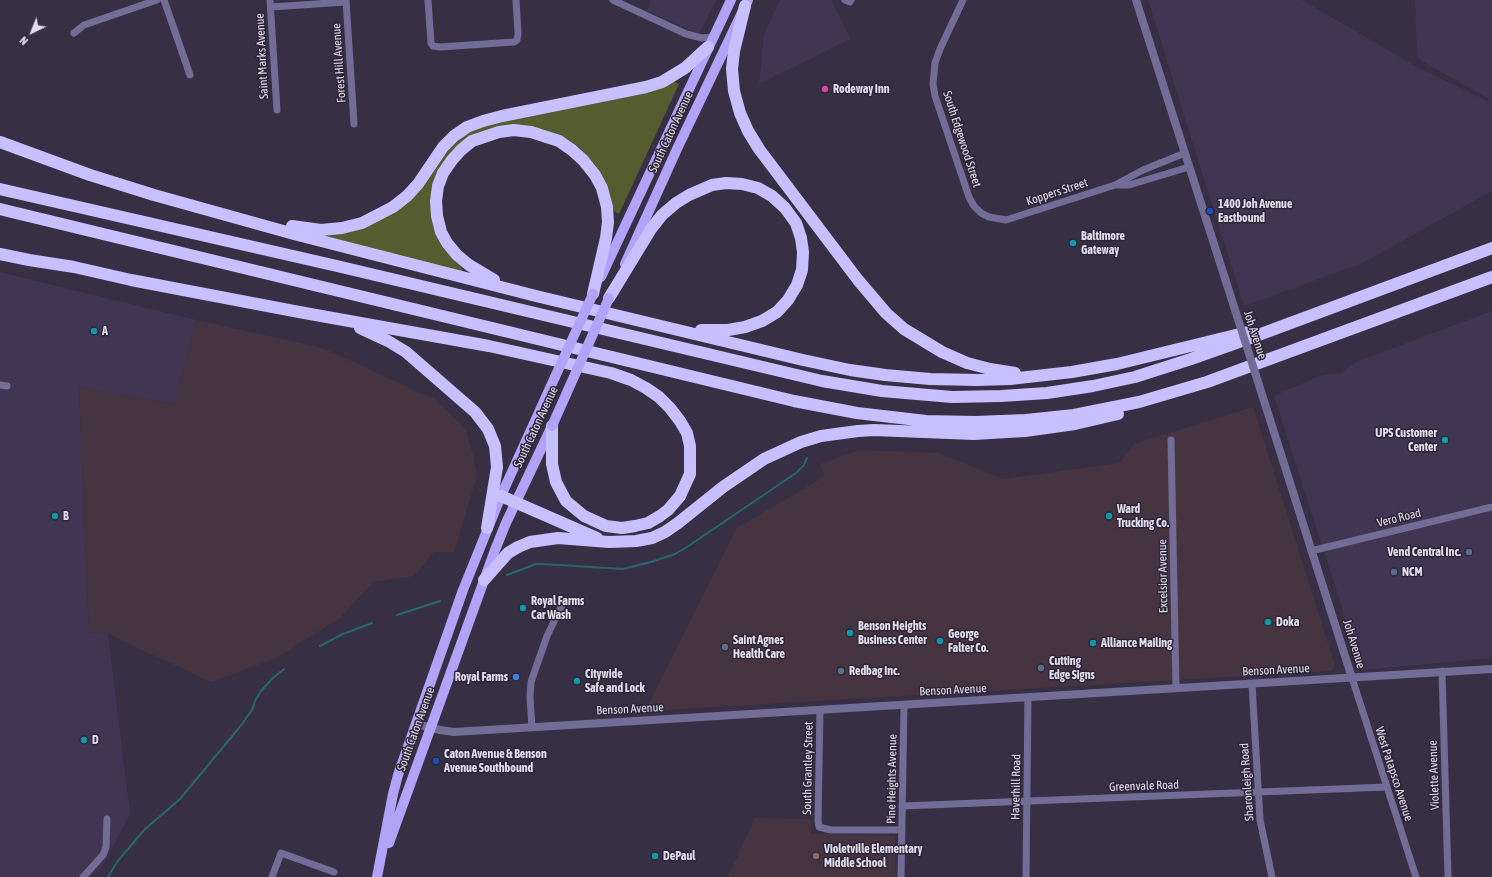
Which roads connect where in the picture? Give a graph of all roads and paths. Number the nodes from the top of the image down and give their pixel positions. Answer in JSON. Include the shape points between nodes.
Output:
{"nodes":[{"id":1,"x":157,"y":0,"type":"edge"},
{"id":2,"x":164,"y":0,"type":"edge"},
{"id":3,"x":428,"y":0,"type":"edge"},
{"id":4,"x":516,"y":0,"type":"edge"},
{"id":5,"x":613,"y":0,"type":"edge"},
{"id":6,"x":730,"y":0,"type":"edge"},
{"id":7,"x":963,"y":0,"type":"edge"},
{"id":8,"x":1136,"y":0,"type":"edge"},
{"id":9,"x":346,"y":1,"type":"edge"},
{"id":10,"x":270,"y":3,"type":"edge"},
{"id":11,"x":746,"y":3,"type":"edge"},
{"id":12,"x":74,"y":33,"type":"dead end"},
{"id":13,"x":710,"y":42,"type":"junction"},
{"id":14,"x":190,"y":75,"type":"dead end"},
{"id":15,"x":277,"y":110,"type":"dead end"},
{"id":16,"x":354,"y":124,"type":"dead end"},
{"id":17,"x":0,"y":142,"type":"edge"},
{"id":18,"x":1185,"y":153,"type":"junction"},
{"id":19,"x":1189,"y":167,"type":"junction"},
{"id":20,"x":1115,"y":185,"type":"junction"},
{"id":21,"x":0,"y":188,"type":"edge"},
{"id":22,"x":154,"y":195,"type":"junction"},
{"id":23,"x":0,"y":208,"type":"edge"},
{"id":24,"x":1006,"y":220,"type":"joint"},
{"id":25,"x":1492,"y":248,"type":"edge"},
{"id":26,"x":0,"y":254,"type":"edge"},
{"id":27,"x":1492,"y":277,"type":"edge"},
{"id":28,"x":593,"y":294,"type":"junction"},
{"id":29,"x":536,"y":296,"type":"junction"},
{"id":30,"x":609,"y":298,"type":"junction"},
{"id":31,"x":299,"y":312,"type":"junction"},
{"id":32,"x":1313,"y":315,"type":"junction"},
{"id":33,"x":665,"y":326,"type":"junction"},
{"id":34,"x":1273,"y":358,"type":"junction"},
{"id":35,"x":1072,"y":372,"type":"junction"},
{"id":36,"x":552,"y":426,"type":"junction"},
{"id":37,"x":1171,"y":440,"type":"dead end"},
{"id":38,"x":501,"y":496,"type":"junction"},
{"id":39,"x":515,"y":502,"type":"junction"},
{"id":40,"x":1492,"y":507,"type":"edge"},
{"id":41,"x":487,"y":528,"type":"junction"},
{"id":42,"x":609,"y":542,"type":"junction"},
{"id":43,"x":1312,"y":551,"type":"junction"},
{"id":44,"x":484,"y":580,"type":"junction"},
{"id":45,"x":562,"y":605,"type":"dead end"},
{"id":46,"x":1492,"y":669,"type":"edge"},
{"id":47,"x":1442,"y":672,"type":"junction"},
{"id":48,"x":1352,"y":678,"type":"junction"},
{"id":49,"x":1252,"y":684,"type":"junction"},
{"id":50,"x":1176,"y":688,"type":"junction"},
{"id":51,"x":1028,"y":697,"type":"junction"},
{"id":52,"x":904,"y":705,"type":"junction"},
{"id":53,"x":820,"y":710,"type":"junction"},
{"id":54,"x":416,"y":724,"type":"junction"},
{"id":55,"x":532,"y":727,"type":"junction"},
{"id":56,"x":431,"y":728,"type":"junction"},
{"id":57,"x":1386,"y":787,"type":"junction"},
{"id":58,"x":1258,"y":792,"type":"junction"},
{"id":59,"x":1026,"y":801,"type":"junction"},
{"id":60,"x":902,"y":806,"type":"junction"},
{"id":61,"x":107,"y":819,"type":"dead end"},
{"id":62,"x":902,"y":830,"type":"junction"},
{"id":63,"x":334,"y":872,"type":"dead end"},
{"id":64,"x":83,"y":877,"type":"edge"},
{"id":65,"x":272,"y":877,"type":"edge"},
{"id":66,"x":377,"y":877,"type":"edge"},
{"id":67,"x":901,"y":877,"type":"edge"},
{"id":68,"x":1026,"y":877,"type":"edge"},
{"id":69,"x":1272,"y":877,"type":"edge"},
{"id":70,"x":1416,"y":877,"type":"edge"},
{"id":71,"x":1448,"y":877,"type":"edge"}],
"edges":[{"from":1,"to":12,"type":"street","via":[[84,25]]},
{"from":2,"to":14,"type":"street"},
{"from":3,"to":4,"type":"street","via":[[430,40],[432,46],[440,47],[517,40]]},
{"from":5,"to":13,"type":"street","via":[[686,34]]},
{"from":6,"to":13,"type":"main road","name":"South Caton Avenue"},
{"from":7,"to":24,"type":"street","name":"South Edgewood Street","via":[[935,63],[935,96],[974,206],[989,218]]},
{"from":8,"to":18,"type":"street","name":"Joh Avenue"},
{"from":9,"to":10,"type":"street"},
{"from":9,"to":16,"type":"street","name":"Forest Hill Avenue"},
{"from":10,"to":15,"type":"street","name":"Saint Marks Avenue"},
{"from":11,"to":30,"type":"main road","name":"South Caton Avenue"},
{"from":11,"to":35,"type":"highway","via":[[732,69],[740,113],[760,149],[871,297],[904,329],[942,352],[967,363],[1010,373]]},
{"from":13,"to":22,"type":"highway","via":[[685,68],[662,82],[502,116],[467,127],[443,147],[407,196],[393,208],[362,223],[321,230],[296,227]]},
{"from":13,"to":28,"type":"main road","name":"South Caton Avenue"},
{"from":17,"to":22,"type":"highway"},
{"from":18,"to":19,"type":"street","name":"Joh Avenue"},
{"from":18,"to":20,"type":"street","name":"Koppers Street","via":[[1143,170]]},
{"from":19,"to":20,"type":"street","name":"Koppers Street","via":[[1129,185]]},
{"from":19,"to":43,"type":"street","name":"Joh Avenue","bridge":true},
{"from":20,"to":24,"type":"street","name":"Koppers Street"},
{"from":21,"to":32,"type":"highway","via":[[815,379],[905,394],[952,397],[1040,394],[1124,380],[1171,366]]},
{"from":22,"to":29,"type":"highway"},
{"from":23,"to":34,"type":"highway","via":[[786,399],[877,416],[975,422],[1026,420],[1074,414],[1156,397]]},
{"from":25,"to":32,"type":"highway"},
{"from":26,"to":31,"type":"highway"},
{"from":27,"to":34,"type":"highway"},
{"from":28,"to":29,"type":"highway","via":[[608,222],[602,188],[595,175],[578,155],[558,141],[531,132],[499,132],[472,141],[452,160],[438,186],[437,216],[447,243],[468,265],[497,281]]},
{"from":28,"to":38,"type":"main road","name":"South Caton Avenue","bridge":true},
{"from":29,"to":33,"type":"highway"},
{"from":30,"to":33,"type":"highway","via":[[651,229],[676,203],[712,185],[726,183],[758,188],[772,196],[792,218],[801,238],[802,270],[788,300],[762,321],[745,327],[708,331]]},
{"from":30,"to":36,"type":"main road","name":"South Caton Avenue","bridge":true},
{"from":31,"to":36,"type":"highway","via":[[496,348],[612,373],[631,380],[646,388],[664,403],[680,421],[687,433],[690,446],[690,474],[680,496],[660,516],[648,523],[635,526],[606,526],[584,516],[566,501],[556,482],[552,464]]},
{"from":31,"to":41,"type":"highway","via":[[355,326],[388,341],[420,364],[475,412],[492,437],[497,457]]},
{"from":32,"to":35,"type":"highway","via":[[1117,364]]},
{"from":33,"to":35,"type":"highway","via":[[803,360],[885,375],[978,380]]},
{"from":34,"to":42,"type":"highway","via":[[1158,402],[1076,424],[993,433],[949,434],[874,430],[821,436],[764,459],[665,532],[636,541]]},
{"from":36,"to":39,"type":"main road","name":"South Caton Avenue"},
{"from":37,"to":50,"type":"street","name":"Excelsior Avenue"},
{"from":38,"to":39,"type":"highway"},
{"from":38,"to":41,"type":"main road","name":"South Caton Avenue"},
{"from":39,"to":42,"type":"highway"},
{"from":39,"to":44,"type":"main road","name":"South Caton Avenue"},
{"from":40,"to":43,"type":"street","name":"Vero Road"},
{"from":41,"to":54,"type":"main road","name":"South Caton Avenue"},
{"from":42,"to":44,"type":"highway","via":[[558,538],[530,542],[508,554]]},
{"from":43,"to":48,"type":"street","name":"Joh Avenue"},
{"from":44,"to":56,"type":"main road","name":"South Caton Avenue"},
{"from":45,"to":55,"type":"street","via":[[547,636],[531,682]]},
{"from":46,"to":47,"type":"street","name":"Benson Avenue"},
{"from":47,"to":48,"type":"street","name":"Benson Avenue"},
{"from":47,"to":71,"type":"street","name":"Violette Avenue"},
{"from":48,"to":49,"type":"street","name":"Benson Avenue"},
{"from":48,"to":57,"type":"street","name":"West Patapsco Avenue"},
{"from":49,"to":50,"type":"street","name":"Benson Avenue"},
{"from":49,"to":58,"type":"street","name":"Sharonleigh Road"},
{"from":50,"to":51,"type":"street","name":"Benson Avenue"},
{"from":51,"to":52,"type":"street","name":"Benson Avenue"},
{"from":51,"to":59,"type":"street","name":"Haverhill Road"},
{"from":52,"to":53,"type":"street","name":"Benson Avenue"},
{"from":52,"to":60,"type":"street","name":"Pine Heights Avenue"},
{"from":53,"to":55,"type":"street","name":"Benson Avenue"},
{"from":53,"to":62,"type":"street","name":"South Grantley Street","via":[[819,827],[831,830]]},
{"from":54,"to":56,"type":"street","name":"Benson Avenue"},
{"from":54,"to":66,"type":"main road","name":"South Caton Avenue","via":[[393,794]]},
{"from":55,"to":56,"type":"street","name":"Benson Avenue","via":[[454,732]]},
{"from":56,"to":66,"type":"main road","name":"South Caton Avenue"},
{"from":57,"to":58,"type":"street","name":"Greenvale Road"},
{"from":57,"to":70,"type":"street","name":"West Patapsco Avenue"},
{"from":58,"to":59,"type":"street","name":"Greenvale Road"},
{"from":58,"to":69,"type":"street","name":"Sharonleigh Road","via":[[1264,842]]},
{"from":59,"to":60,"type":"street","name":"Greenvale Road"},
{"from":59,"to":68,"type":"street","name":"Haverhill Road"},
{"from":60,"to":62,"type":"street","name":"Pine Heights Avenue"},
{"from":61,"to":64,"type":"street","via":[[106,848],[103,856]]},
{"from":62,"to":67,"type":"street","name":"Pine Heights Avenue"},
{"from":63,"to":65,"type":"street","via":[[281,853]]}]}
